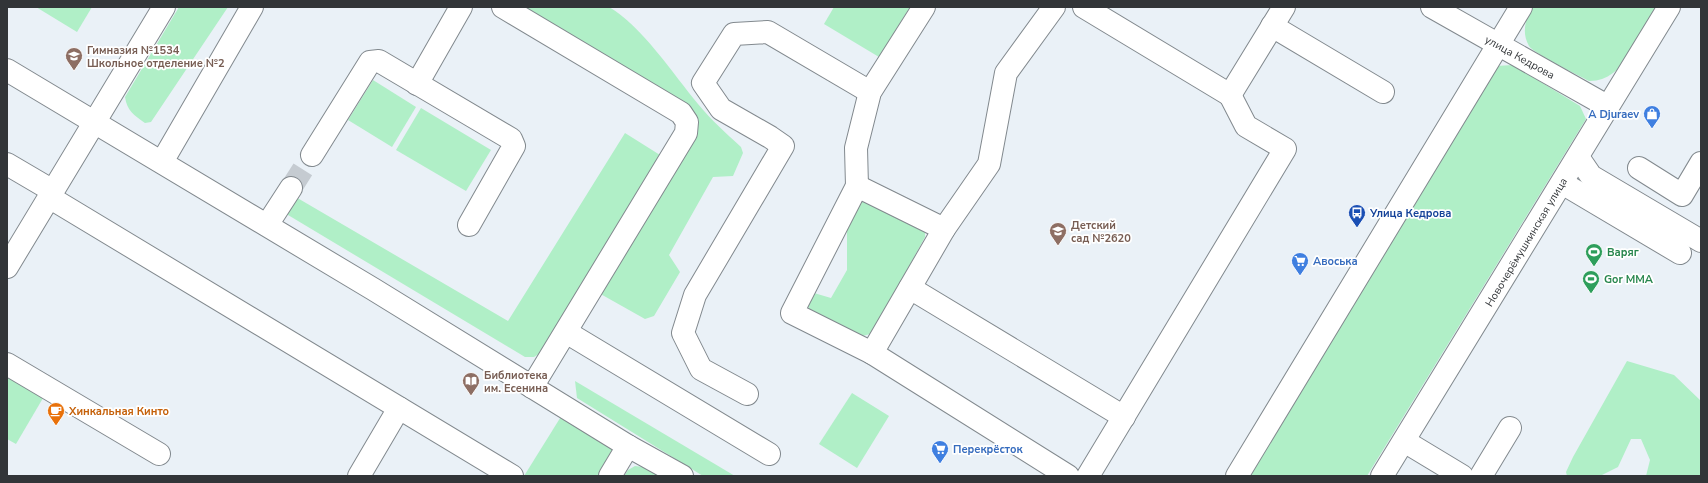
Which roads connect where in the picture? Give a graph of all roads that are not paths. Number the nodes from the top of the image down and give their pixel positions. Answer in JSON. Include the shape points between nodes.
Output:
{"nodes":[{"id":1,"x":164,"y":7,"type":"edge"},
{"id":2,"x":252,"y":7,"type":"edge"},
{"id":3,"x":461,"y":7,"type":"edge"},
{"id":4,"x":503,"y":7,"type":"edge"},
{"id":5,"x":924,"y":7,"type":"edge"},
{"id":6,"x":1054,"y":7,"type":"edge"},
{"id":7,"x":1084,"y":7,"type":"edge"},
{"id":8,"x":1284,"y":7,"type":"edge"},
{"id":9,"x":1432,"y":7,"type":"edge"},
{"id":10,"x":1521,"y":7,"type":"edge"},
{"id":11,"x":1669,"y":7,"type":"edge"},
{"id":12,"x":1272,"y":26,"type":"junction"},
{"id":13,"x":1498,"y":45,"type":"junction"},
{"id":14,"x":7,"y":70,"type":"edge"},
{"id":15,"x":417,"y":84,"type":"junction"},
{"id":16,"x":870,"y":92,"type":"junction"},
{"id":17,"x":1383,"y":92,"type":"dead end"},
{"id":18,"x":1230,"y":95,"type":"junction"},
{"id":19,"x":1607,"y":106,"type":"junction"},
{"id":20,"x":95,"y":122,"type":"junction"},
{"id":21,"x":312,"y":156,"type":"tunnel mouth"},
{"id":22,"x":1578,"y":157,"type":"junction"},
{"id":23,"x":162,"y":162,"type":"junction"},
{"id":24,"x":1701,"y":163,"type":"edge"},
{"id":25,"x":7,"y":164,"type":"edge"},
{"id":26,"x":1638,"y":168,"type":"dead end"},
{"id":27,"x":1562,"y":183,"type":"junction"},
{"id":28,"x":857,"y":186,"type":"junction"},
{"id":29,"x":291,"y":188,"type":"tunnel mouth"},
{"id":30,"x":51,"y":194,"type":"junction"},
{"id":31,"x":267,"y":225,"type":"junction"},
{"id":32,"x":469,"y":225,"type":"dead end"},
{"id":33,"x":944,"y":229,"type":"junction"},
{"id":34,"x":1701,"y":241,"type":"edge"},
{"id":35,"x":1680,"y":253,"type":"dead end"},
{"id":36,"x":7,"y":267,"type":"edge"},
{"id":37,"x":910,"y":288,"type":"junction"},
{"id":38,"x":566,"y":332,"type":"junction"},
{"id":39,"x":872,"y":353,"type":"junction"},
{"id":40,"x":7,"y":364,"type":"edge"},
{"id":41,"x":532,"y":387,"type":"junction"},
{"id":42,"x":747,"y":394,"type":"dead end"},
{"id":43,"x":399,"y":408,"type":"junction"},
{"id":44,"x":1124,"y":417,"type":"junction"},
{"id":45,"x":1510,"y":428,"type":"dead end"},
{"id":46,"x":1404,"y":441,"type":"junction"},
{"id":47,"x":628,"y":446,"type":"junction"},
{"id":48,"x":159,"y":454,"type":"dead end"},
{"id":49,"x":769,"y":454,"type":"dead end"},
{"id":50,"x":359,"y":476,"type":"edge"},
{"id":51,"x":512,"y":476,"type":"edge"},
{"id":52,"x":610,"y":476,"type":"edge"},
{"id":53,"x":682,"y":476,"type":"edge"},
{"id":54,"x":1068,"y":476,"type":"edge"},
{"id":55,"x":1088,"y":476,"type":"edge"},
{"id":56,"x":1237,"y":476,"type":"edge"},
{"id":57,"x":1382,"y":476,"type":"edge"},
{"id":58,"x":1462,"y":476,"type":"edge"},
{"id":59,"x":1481,"y":476,"type":"edge"}],
"edges":[{"from":1,"to":20,"type":"street"},
{"from":2,"to":23,"type":"street"},
{"from":3,"to":15,"type":"street"},
{"from":4,"to":38,"type":"street","via":[[681,113],[687,122],[686,133]]},
{"from":5,"to":16,"type":"street"},
{"from":6,"to":33,"type":"street","via":[[1006,73],[989,164]]},
{"from":7,"to":18,"type":"street"},
{"from":8,"to":12,"type":"street"},
{"from":9,"to":13,"type":"street","name":"улица Кедрова"},
{"from":10,"to":13,"type":"street"},
{"from":11,"to":19,"type":"street","name":"Новочерёмушкинская улица"},
{"from":12,"to":17,"type":"street"},
{"from":12,"to":18,"type":"street"},
{"from":13,"to":19,"type":"street","name":"улица Кедрова"},
{"from":13,"to":56,"type":"street"},
{"from":14,"to":20,"type":"street"},
{"from":15,"to":21,"type":"street","via":[[379,61],[370,62]]},
{"from":15,"to":32,"type":"street","via":[[511,139],[514,146]]},
{"from":16,"to":28,"type":"street","via":[[856,148]]},
{"from":16,"to":42,"type":"street","via":[[768,32],[734,34],[702,83],[721,109],[783,146],[695,295],[683,333],[701,369]]},
{"from":18,"to":44,"type":"street","via":[[1246,126],[1285,149]]},
{"from":19,"to":22,"type":"street","name":"Новочерёмушкинская улица"},
{"from":20,"to":23,"type":"street"},
{"from":20,"to":30,"type":"street"},
{"from":22,"to":27,"type":"street","name":"Новочерёмушкинская улица"},
{"from":22,"to":34,"type":"street","via":[[1591,176]]},
{"from":23,"to":31,"type":"street"},
{"from":24,"to":26,"type":"street","via":[[1682,195]]},
{"from":25,"to":30,"type":"street"},
{"from":27,"to":35,"type":"street"},
{"from":27,"to":46,"type":"street","name":"Новочерёмушкинская улица"},
{"from":28,"to":33,"type":"street"},
{"from":28,"to":39,"type":"street","via":[[792,313]]},
{"from":29,"to":31,"type":"street"},
{"from":30,"to":36,"type":"street"},
{"from":30,"to":43,"type":"street"},
{"from":31,"to":41,"type":"street"},
{"from":33,"to":37,"type":"street"},
{"from":37,"to":39,"type":"street"},
{"from":37,"to":44,"type":"street"},
{"from":38,"to":41,"type":"street"},
{"from":38,"to":49,"type":"street"},
{"from":39,"to":54,"type":"street"},
{"from":40,"to":48,"type":"street"},
{"from":41,"to":47,"type":"street"},
{"from":43,"to":50,"type":"street"},
{"from":43,"to":51,"type":"street"},
{"from":44,"to":55,"type":"street"},
{"from":45,"to":59,"type":"street"},
{"from":46,"to":57,"type":"street","name":"Новочерёмушкинская улица"},
{"from":46,"to":58,"type":"street"},
{"from":47,"to":52,"type":"street"},
{"from":47,"to":53,"type":"street"}]}
